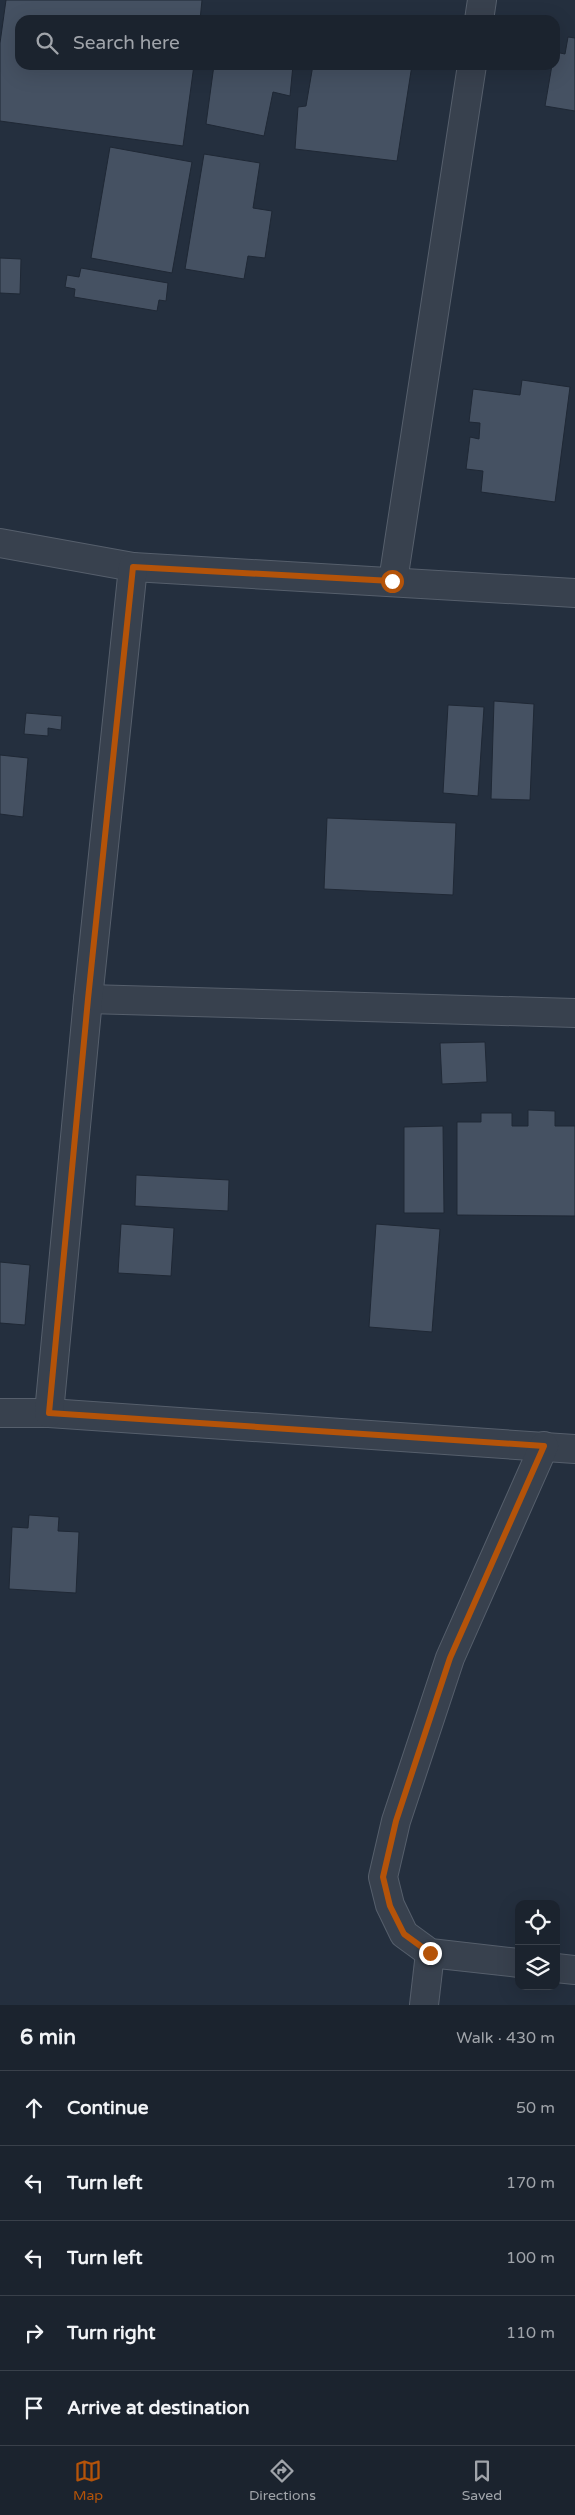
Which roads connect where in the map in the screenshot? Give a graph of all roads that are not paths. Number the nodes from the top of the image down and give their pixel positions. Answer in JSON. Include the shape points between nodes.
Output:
{"nodes":[{"id":1,"x":482,"y":0,"type":"edge"},
{"id":2,"x":480,"y":15,"type":"edge"},
{"id":3,"x":471,"y":70,"type":"edge"},
{"id":4,"x":0,"y":543,"type":"edge"},
{"id":5,"x":133,"y":567,"type":"junction"},
{"id":6,"x":392,"y":581,"type":"junction"},
{"id":7,"x":575,"y":593,"type":"edge"},
{"id":8,"x":88,"y":999,"type":"junction"},
{"id":9,"x":575,"y":1014,"type":"edge"},
{"id":10,"x":0,"y":1413,"type":"edge"},
{"id":11,"x":49,"y":1413,"type":"junction"},
{"id":12,"x":544,"y":1446,"type":"junction"},
{"id":13,"x":575,"y":1449,"type":"edge"},
{"id":14,"x":430,"y":1953,"type":"junction"},
{"id":15,"x":515,"y":1963,"type":"edge"},
{"id":16,"x":560,"y":1968,"type":"edge"},
{"id":17,"x":575,"y":1970,"type":"edge"},
{"id":18,"x":424,"y":2005,"type":"edge"}],
"edges":[{"from":1,"to":2,"type":"street"},
{"from":3,"to":6,"type":"street"},
{"from":4,"to":5,"type":"street"},
{"from":5,"to":6,"type":"street"},
{"from":5,"to":8,"type":"street"},
{"from":6,"to":7,"type":"street"},
{"from":8,"to":9,"type":"street"},
{"from":8,"to":11,"type":"street"},
{"from":10,"to":11,"type":"street"},
{"from":11,"to":12,"type":"street"},
{"from":12,"to":13,"type":"street"},
{"from":12,"to":14,"type":"street","via":[[450,1658],[396,1821],[385,1867],[383,1877],[390,1906],[404,1934]]},
{"from":14,"to":15,"type":"street"},
{"from":14,"to":18,"type":"street"},
{"from":16,"to":17,"type":"street"}]}
